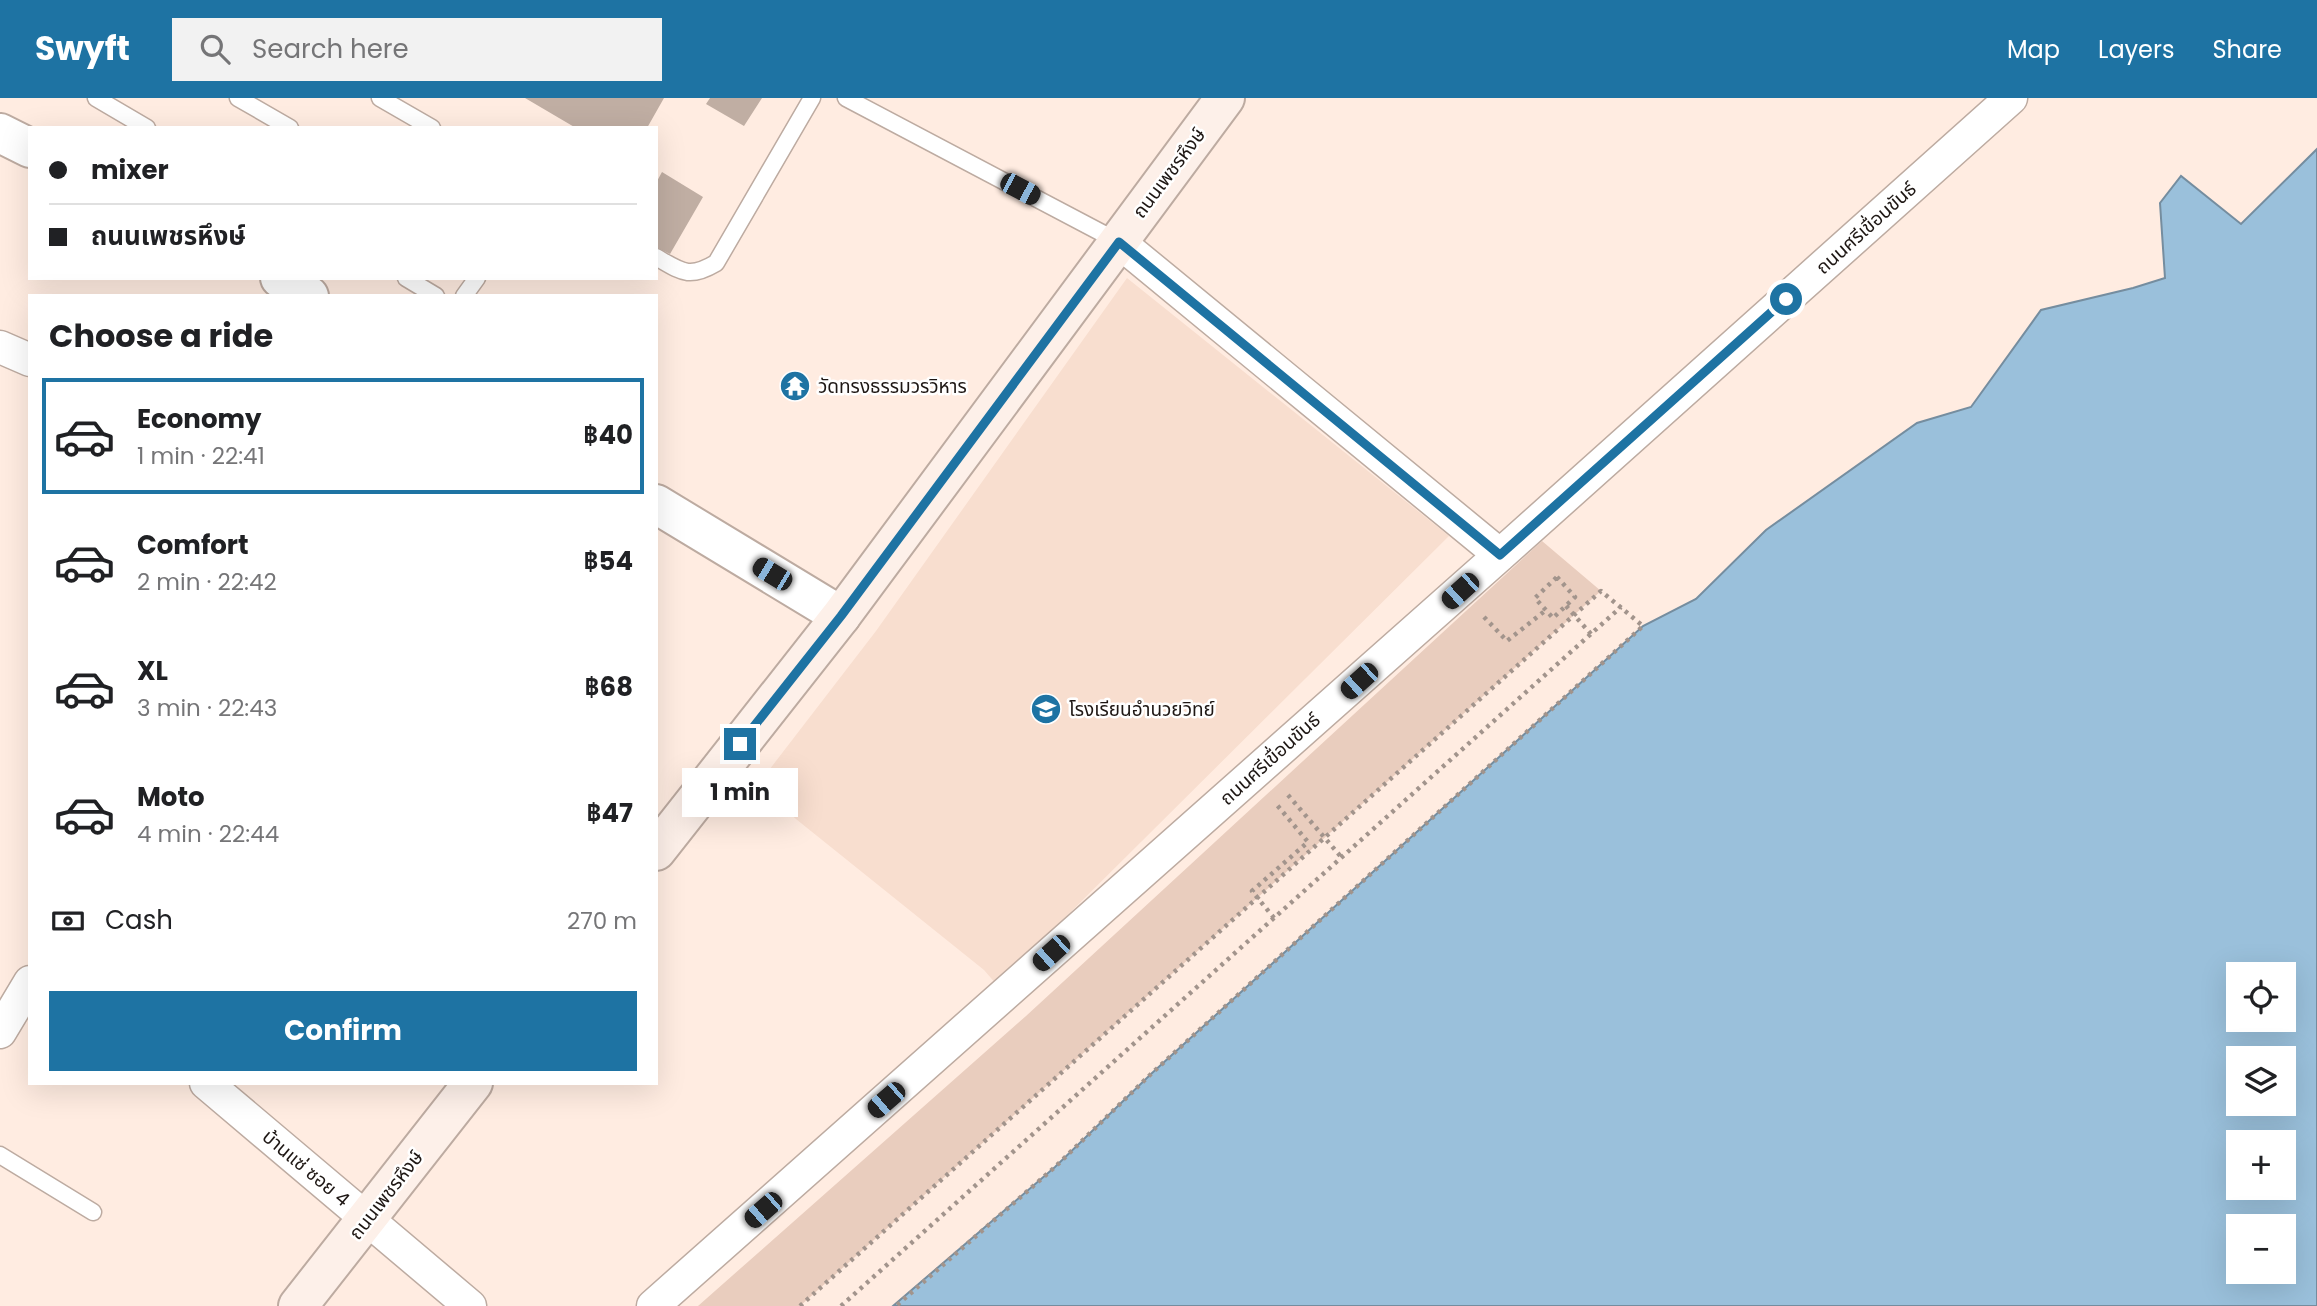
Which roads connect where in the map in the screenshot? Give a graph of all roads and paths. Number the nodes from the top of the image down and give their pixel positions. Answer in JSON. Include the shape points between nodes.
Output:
{"nodes":[{"id":1,"x":96,"y":98,"type":"edge"},
{"id":2,"x":238,"y":98,"type":"edge"},
{"id":3,"x":813,"y":98,"type":"edge"},
{"id":4,"x":846,"y":98,"type":"edge"},
{"id":5,"x":1225,"y":98,"type":"edge"},
{"id":6,"x":2011,"y":98,"type":"edge"},
{"id":7,"x":390,"y":101,"type":"edge"},
{"id":8,"x":144,"y":126,"type":"edge"},
{"id":9,"x":287,"y":126,"type":"edge"},
{"id":10,"x":429,"y":126,"type":"edge"},
{"id":11,"x":0,"y":133,"type":"edge"},
{"id":12,"x":28,"y":147,"type":"edge"},
{"id":13,"x":1119,"y":242,"type":"junction"},
{"id":14,"x":658,"y":258,"type":"edge"},
{"id":15,"x":283,"y":280,"type":"edge"},
{"id":16,"x":409,"y":280,"type":"edge"},
{"id":17,"x":306,"y":294,"type":"edge"},
{"id":18,"x":433,"y":294,"type":"edge"},
{"id":19,"x":0,"y":347,"type":"edge"},
{"id":20,"x":28,"y":359,"type":"edge"},
{"id":21,"x":658,"y":506,"type":"edge"},
{"id":22,"x":1500,"y":555,"type":"junction"},
{"id":23,"x":1460,"y":591,"type":"junction"},
{"id":24,"x":1566,"y":606,"type":"junction"},
{"id":25,"x":1621,"y":607,"type":"junction"},
{"id":26,"x":1546,"y":610,"type":"junction"},
{"id":27,"x":841,"y":616,"type":"junction"},
{"id":28,"x":1574,"y":616,"type":"junction"},
{"id":29,"x":1591,"y":634,"type":"junction"},
{"id":30,"x":1287,"y":795,"type":"dead end"},
{"id":31,"x":1278,"y":804,"type":"dead end"},
{"id":32,"x":1325,"y":838,"type":"junction"},
{"id":33,"x":658,"y":848,"type":"edge"},
{"id":34,"x":1342,"y":858,"type":"junction"},
{"id":35,"x":1257,"y":898,"type":"junction"},
{"id":36,"x":1274,"y":918,"type":"junction"},
{"id":37,"x":28,"y":985,"type":"edge"},
{"id":38,"x":0,"y":1032,"type":"edge"},
{"id":39,"x":208,"y":1085,"type":"edge"},
{"id":40,"x":471,"y":1085,"type":"edge"},
{"id":41,"x":0,"y":1155,"type":"edge"},
{"id":42,"x":93,"y":1212,"type":"dead end"},
{"id":43,"x":366,"y":1219,"type":"junction"},
{"id":44,"x":298,"y":1306,"type":"edge"},
{"id":45,"x":470,"y":1306,"type":"edge"},
{"id":46,"x":653,"y":1306,"type":"edge"},
{"id":47,"x":800,"y":1306,"type":"edge"},
{"id":48,"x":841,"y":1306,"type":"edge"},
{"id":49,"x":895,"y":1306,"type":"edge"}],
"edges":[{"from":1,"to":8,"type":"lane"},
{"from":2,"to":9,"type":"lane"},
{"from":3,"to":14,"type":"lane","via":[[716,263],[700,272],[680,271]]},
{"from":4,"to":13,"type":"lane"},
{"from":5,"to":13,"type":"main road","name":"ถนนเพชรหึงษ์"},
{"from":6,"to":22,"type":"street","name":"ถนนศรีเขื่อนขันธ์"},
{"from":7,"to":10,"type":"lane"},
{"from":11,"to":12,"type":"street"},
{"from":13,"to":22,"type":"street"},
{"from":13,"to":27,"type":"main road","name":"ถนนเพชรหึงษ์"},
{"from":15,"to":17,"type":"street"},
{"from":16,"to":18,"type":"lane"},
{"from":19,"to":20,"type":"street"},
{"from":21,"to":27,"type":"street"},
{"from":22,"to":23,"type":"street","name":"ถนนศรีเขื่อนขันธ์"},
{"from":23,"to":26,"type":"path","via":[[1507,641]]},
{"from":23,"to":46,"type":"street","name":"ถนนศรีเขื่อนขันธ์"},
{"from":24,"to":26,"type":"path","via":[[1553,618]]},
{"from":24,"to":26,"type":"path","via":[[1575,597],[1557,577],[1535,598]]},
{"from":24,"to":28,"type":"path"},
{"from":25,"to":28,"type":"path","via":[[1601,592]]},
{"from":25,"to":29,"type":"path"},
{"from":25,"to":49,"type":"path","via":[[1643,626],[1151,1073],[1055,1167]]},
{"from":27,"to":33,"type":"main road","name":"ถนนเพชรหึงษ์"},
{"from":28,"to":29,"type":"path"},
{"from":28,"to":32,"type":"path"},
{"from":29,"to":34,"type":"path"},
{"from":30,"to":32,"type":"path"},
{"from":31,"to":35,"type":"path","via":[[1308,842],[1252,891]]},
{"from":32,"to":34,"type":"path"},
{"from":32,"to":35,"type":"path"},
{"from":34,"to":36,"type":"path"},
{"from":35,"to":36,"type":"path"},
{"from":35,"to":47,"type":"path"},
{"from":36,"to":48,"type":"path"},
{"from":37,"to":38,"type":"street"},
{"from":39,"to":43,"type":"street","name":"บ้านแซ่ ซอย 4"},
{"from":40,"to":43,"type":"main road","name":"ถนนเพชรหึงษ์"},
{"from":41,"to":42,"type":"lane"},
{"from":43,"to":44,"type":"main road","name":"ถนนเพชรหึงษ์"},
{"from":43,"to":45,"type":"street","name":"บ้านแซ่ ซอย 4"}]}
